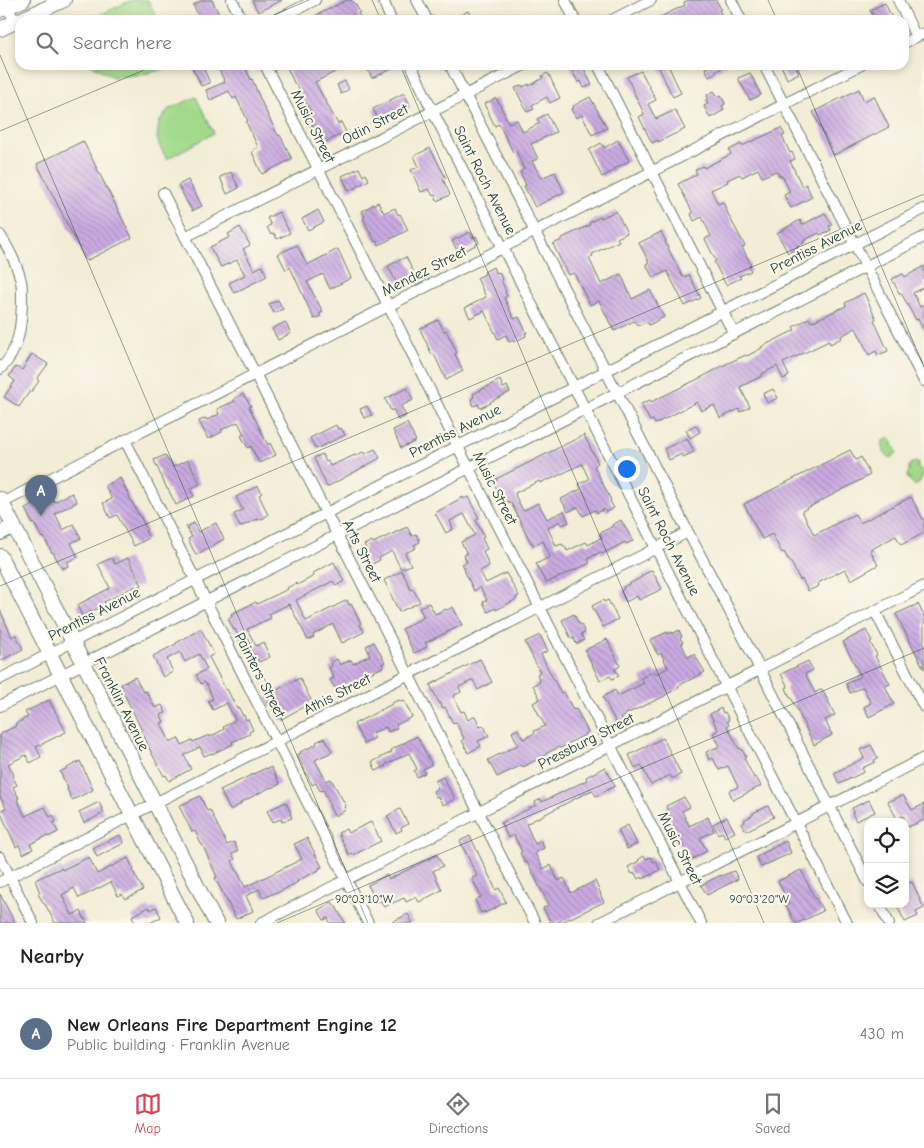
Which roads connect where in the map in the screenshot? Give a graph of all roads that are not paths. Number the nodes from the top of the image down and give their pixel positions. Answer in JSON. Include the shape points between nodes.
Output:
{"nodes":[{"id":1,"x":23,"y":0,"type":"edge"},
{"id":2,"x":64,"y":0,"type":"edge"},
{"id":3,"x":232,"y":0,"type":"edge"},
{"id":4,"x":315,"y":0,"type":"edge"},
{"id":5,"x":382,"y":0,"type":"edge"},
{"id":6,"x":417,"y":0,"type":"edge"},
{"id":7,"x":565,"y":0,"type":"edge"},
{"id":8,"x":652,"y":0,"type":"edge"},
{"id":9,"x":731,"y":0,"type":"edge"},
{"id":10,"x":898,"y":0,"type":"edge"},
{"id":11,"x":4,"y":6,"type":"edge"},
{"id":12,"x":31,"y":15,"type":"edge"},
{"id":13,"x":240,"y":15,"type":"edge"},
{"id":14,"x":286,"y":15,"type":"edge"},
{"id":15,"x":388,"y":15,"type":"edge"},
{"id":16,"x":424,"y":15,"type":"edge"},
{"id":17,"x":572,"y":15,"type":"edge"},
{"id":18,"x":622,"y":15,"type":"edge"},
{"id":19,"x":738,"y":15,"type":"edge"},
{"id":20,"x":907,"y":15,"type":"edge"},
{"id":21,"x":909,"y":18,"type":"edge"},
{"id":22,"x":15,"y":22,"type":"joint"},
{"id":23,"x":0,"y":29,"type":"edge"},
{"id":24,"x":920,"y":35,"type":"edge"},
{"id":25,"x":268,"y":70,"type":"edge"},
{"id":26,"x":413,"y":70,"type":"edge"},
{"id":27,"x":452,"y":70,"type":"edge"},
{"id":28,"x":514,"y":70,"type":"edge"},
{"id":29,"x":601,"y":70,"type":"edge"},
{"id":30,"x":766,"y":70,"type":"edge"},
{"id":31,"x":851,"y":70,"type":"edge"},
{"id":32,"x":465,"y":95,"type":"junction"},
{"id":33,"x":784,"y":105,"type":"junction"},
{"id":34,"x":433,"y":112,"type":"junction"},
{"id":35,"x":318,"y":170,"type":"junction"},
{"id":36,"x":652,"y":172,"type":"junction"},
{"id":37,"x":163,"y":193,"type":"dead end"},
{"id":38,"x":924,"y":209,"type":"edge"},
{"id":39,"x":535,"y":232,"type":"junction"},
{"id":40,"x":0,"y":235,"type":"edge"},
{"id":41,"x":185,"y":237,"type":"junction"},
{"id":42,"x":924,"y":237,"type":"edge"},
{"id":43,"x":855,"y":245,"type":"junction"},
{"id":44,"x":503,"y":248,"type":"junction"},
{"id":45,"x":866,"y":267,"type":"junction"},
{"id":46,"x":388,"y":306,"type":"junction"},
{"id":47,"x":723,"y":312,"type":"junction"},
{"id":48,"x":734,"y":334,"type":"junction"},
{"id":49,"x":0,"y":369,"type":"edge"},
{"id":50,"x":606,"y":371,"type":"junction"},
{"id":51,"x":254,"y":374,"type":"junction"},
{"id":52,"x":924,"y":381,"type":"edge"},
{"id":53,"x":574,"y":388,"type":"junction"},
{"id":54,"x":618,"y":393,"type":"junction"},
{"id":55,"x":585,"y":410,"type":"junction"},
{"id":56,"x":124,"y":440,"type":"junction"},
{"id":57,"x":458,"y":447,"type":"junction"},
{"id":58,"x":469,"y":469,"type":"junction"},
{"id":59,"x":1,"y":502,"type":"edge"},
{"id":60,"x":326,"y":514,"type":"junction"},
{"id":61,"x":14,"y":526,"type":"junction"},
{"id":62,"x":688,"y":532,"type":"junction"},
{"id":63,"x":0,"y":533,"type":"edge"},
{"id":64,"x":337,"y":536,"type":"junction"},
{"id":65,"x":656,"y":548,"type":"junction"},
{"id":66,"x":0,"y":556,"type":"edge"},
{"id":67,"x":195,"y":579,"type":"junction"},
{"id":68,"x":924,"y":586,"type":"edge"},
{"id":69,"x":206,"y":601,"type":"junction"},
{"id":70,"x":540,"y":607,"type":"junction"},
{"id":71,"x":875,"y":611,"type":"junction"},
{"id":72,"x":72,"y":642,"type":"junction"},
{"id":73,"x":50,"y":654,"type":"junction"},
{"id":74,"x":84,"y":664,"type":"junction"},
{"id":75,"x":760,"y":669,"type":"junction"},
{"id":76,"x":408,"y":674,"type":"junction"},
{"id":77,"x":60,"y":675,"type":"junction"},
{"id":78,"x":0,"y":679,"type":"edge"},
{"id":79,"x":726,"y":687,"type":"junction"},
{"id":80,"x":0,"y":706,"type":"edge"},
{"id":81,"x":924,"y":707,"type":"edge"},
{"id":82,"x":276,"y":741,"type":"junction"},
{"id":83,"x":610,"y":745,"type":"junction"},
{"id":84,"x":924,"y":758,"type":"edge"},
{"id":85,"x":155,"y":803,"type":"junction"},
{"id":86,"x":829,"y":806,"type":"junction"},
{"id":87,"x":478,"y":812,"type":"junction"},
{"id":88,"x":132,"y":815,"type":"junction"},
{"id":89,"x":796,"y":823,"type":"junction"},
{"id":90,"x":0,"y":857,"type":"edge"},
{"id":91,"x":864,"y":874,"type":"edge"},
{"id":92,"x":10,"y":877,"type":"junction"},
{"id":93,"x":346,"y":880,"type":"junction"},
{"id":94,"x":0,"y":882,"type":"edge"},
{"id":95,"x":680,"y":882,"type":"junction"},
{"id":96,"x":881,"y":908,"type":"edge"},
{"id":97,"x":33,"y":923,"type":"edge"},
{"id":98,"x":187,"y":923,"type":"edge"},
{"id":99,"x":216,"y":923,"type":"edge"},
{"id":100,"x":261,"y":923,"type":"edge"},
{"id":101,"x":368,"y":923,"type":"edge"},
{"id":102,"x":535,"y":923,"type":"edge"},
{"id":103,"x":599,"y":923,"type":"edge"},
{"id":104,"x":701,"y":923,"type":"edge"},
{"id":105,"x":847,"y":923,"type":"edge"},
{"id":106,"x":889,"y":923,"type":"edge"}],
"edges":[{"from":1,"to":11,"type":"street"},
{"from":2,"to":12,"type":"street"},
{"from":3,"to":13,"type":"street"},
{"from":4,"to":14,"type":"street"},
{"from":5,"to":15,"type":"street"},
{"from":6,"to":16,"type":"street"},
{"from":7,"to":17,"type":"street"},
{"from":8,"to":18,"type":"street"},
{"from":9,"to":19,"type":"street"},
{"from":10,"to":20,"type":"street"},
{"from":11,"to":22,"type":"street"},
{"from":21,"to":24,"type":"street"},
{"from":22,"to":23,"type":"street"},
{"from":25,"to":35,"type":"street","name":"Music Street"},
{"from":26,"to":34,"type":"street","name":"Saint Roch Avenue"},
{"from":27,"to":32,"type":"street","name":"Saint Roch Avenue"},
{"from":28,"to":32,"type":"street","name":"Odin Street"},
{"from":29,"to":36,"type":"street"},
{"from":30,"to":33,"type":"street"},
{"from":31,"to":33,"type":"street","name":"Mendez Street"},
{"from":32,"to":34,"type":"street","name":"Odin Street"},
{"from":32,"to":39,"type":"street","name":"Saint Roch Avenue"},
{"from":33,"to":36,"type":"street","name":"Mendez Street"},
{"from":33,"to":43,"type":"street"},
{"from":34,"to":35,"type":"street","name":"Odin Street"},
{"from":34,"to":44,"type":"street","name":"Saint Roch Avenue"},
{"from":35,"to":41,"type":"street","name":"Odin Street"},
{"from":35,"to":46,"type":"street","name":"Music Street"},
{"from":36,"to":39,"type":"street","name":"Mendez Street"},
{"from":36,"to":47,"type":"street"},
{"from":37,"to":41,"type":"street","name":"Arts Street"},
{"from":38,"to":43,"type":"street","name":"Prentiss Avenue"},
{"from":39,"to":44,"type":"street","name":"Mendez Street"},
{"from":39,"to":50,"type":"street","name":"Saint Roch Avenue"},
{"from":40,"to":49,"type":"street","via":[[20,276],[22,305],[17,342],[7,363]]},
{"from":41,"to":51,"type":"street","name":"Arts Street"},
{"from":42,"to":45,"type":"street"},
{"from":43,"to":45,"type":"street"},
{"from":43,"to":47,"type":"street","name":"Prentiss Avenue"},
{"from":44,"to":46,"type":"street","name":"Mendez Street"},
{"from":44,"to":53,"type":"street","name":"Saint Roch Avenue"},
{"from":45,"to":48,"type":"street"},
{"from":45,"to":52,"type":"street"},
{"from":46,"to":51,"type":"street","name":"Mendez Street"},
{"from":46,"to":57,"type":"street","name":"Music Street"},
{"from":47,"to":48,"type":"street"},
{"from":47,"to":50,"type":"street","name":"Prentiss Avenue"},
{"from":48,"to":54,"type":"street"},
{"from":50,"to":53,"type":"street","name":"Prentiss Avenue"},
{"from":50,"to":54,"type":"street","name":"Saint Roch Avenue"},
{"from":51,"to":56,"type":"street","name":"Mendez Street"},
{"from":51,"to":60,"type":"street","name":"Arts Street"},
{"from":53,"to":55,"type":"street","name":"Saint Roch Avenue"},
{"from":53,"to":57,"type":"street","name":"Prentiss Avenue"},
{"from":54,"to":55,"type":"street"},
{"from":54,"to":62,"type":"street","name":"Saint Roch Avenue"},
{"from":55,"to":58,"type":"street"},
{"from":55,"to":65,"type":"street","name":"Saint Roch Avenue"},
{"from":56,"to":59,"type":"street","name":"Mendez Street"},
{"from":56,"to":67,"type":"street","name":"Painters Street"},
{"from":57,"to":58,"type":"street","name":"Music Street"},
{"from":57,"to":60,"type":"street","name":"Prentiss Avenue"},
{"from":58,"to":64,"type":"street"},
{"from":58,"to":70,"type":"street","name":"Music Street"},
{"from":59,"to":61,"type":"street","name":"Franklin Avenue"},
{"from":60,"to":64,"type":"street","name":"Arts Street"},
{"from":60,"to":67,"type":"street","name":"Prentiss Avenue"},
{"from":61,"to":63,"type":"street"},
{"from":61,"to":72,"type":"street","name":"Franklin Avenue"},
{"from":62,"to":65,"type":"street","name":"Athis Street"},
{"from":62,"to":75,"type":"street","name":"Saint Roch Avenue"},
{"from":64,"to":69,"type":"street"},
{"from":64,"to":76,"type":"street","name":"Arts Street"},
{"from":65,"to":70,"type":"street","name":"Athis Street"},
{"from":65,"to":79,"type":"street","name":"Saint Roch Avenue"},
{"from":66,"to":73,"type":"street"},
{"from":67,"to":69,"type":"street","name":"Painters Street"},
{"from":67,"to":72,"type":"street","name":"Prentiss Avenue"},
{"from":68,"to":71,"type":"street","name":"Pressburg Street"},
{"from":69,"to":74,"type":"street"},
{"from":69,"to":82,"type":"street","name":"Painters Street"},
{"from":70,"to":76,"type":"street","name":"Athis Street"},
{"from":70,"to":83,"type":"street","name":"Music Street"},
{"from":71,"to":75,"type":"street","name":"Pressburg Street"},
{"from":71,"to":81,"type":"street"},
{"from":72,"to":73,"type":"street","name":"Prentiss Avenue"},
{"from":72,"to":74,"type":"street","name":"Franklin Avenue"},
{"from":73,"to":77,"type":"street"},
{"from":73,"to":78,"type":"street","name":"Prentiss Avenue"},
{"from":74,"to":77,"type":"street"},
{"from":74,"to":85,"type":"street","name":"Franklin Avenue"},
{"from":75,"to":79,"type":"street","name":"Pressburg Street"},
{"from":75,"to":86,"type":"street","name":"Saint Roch Avenue"},
{"from":76,"to":82,"type":"street","name":"Athis Street"},
{"from":76,"to":87,"type":"street","name":"Arts Street"},
{"from":77,"to":80,"type":"street"},
{"from":77,"to":88,"type":"street"},
{"from":79,"to":83,"type":"street","name":"Pressburg Street"},
{"from":79,"to":89,"type":"street","name":"Saint Roch Avenue"},
{"from":82,"to":85,"type":"street","name":"Athis Street"},
{"from":82,"to":93,"type":"street","name":"Painters Street"},
{"from":83,"to":87,"type":"street","name":"Pressburg Street"},
{"from":83,"to":95,"type":"street","name":"Music Street"},
{"from":84,"to":86,"type":"street"},
{"from":85,"to":88,"type":"street","name":"Athis Street"},
{"from":85,"to":99,"type":"street","name":"Franklin Avenue"},
{"from":86,"to":89,"type":"street"},
{"from":86,"to":91,"type":"street","name":"Saint Roch Avenue"},
{"from":87,"to":93,"type":"street","name":"Pressburg Street"},
{"from":87,"to":102,"type":"street","name":"Arts Street"},
{"from":88,"to":92,"type":"street","name":"Athis Street"},
{"from":88,"to":98,"type":"street"},
{"from":89,"to":95,"type":"street"},
{"from":89,"to":105,"type":"street","name":"Saint Roch Avenue"},
{"from":90,"to":92,"type":"street"},
{"from":92,"to":94,"type":"street","name":"Athis Street"},
{"from":92,"to":97,"type":"street"},
{"from":93,"to":100,"type":"street","name":"Pressburg Street"},
{"from":93,"to":101,"type":"street","name":"Painters Street"},
{"from":95,"to":103,"type":"street"},
{"from":95,"to":104,"type":"street","name":"Music Street"},
{"from":96,"to":106,"type":"street"}]}
